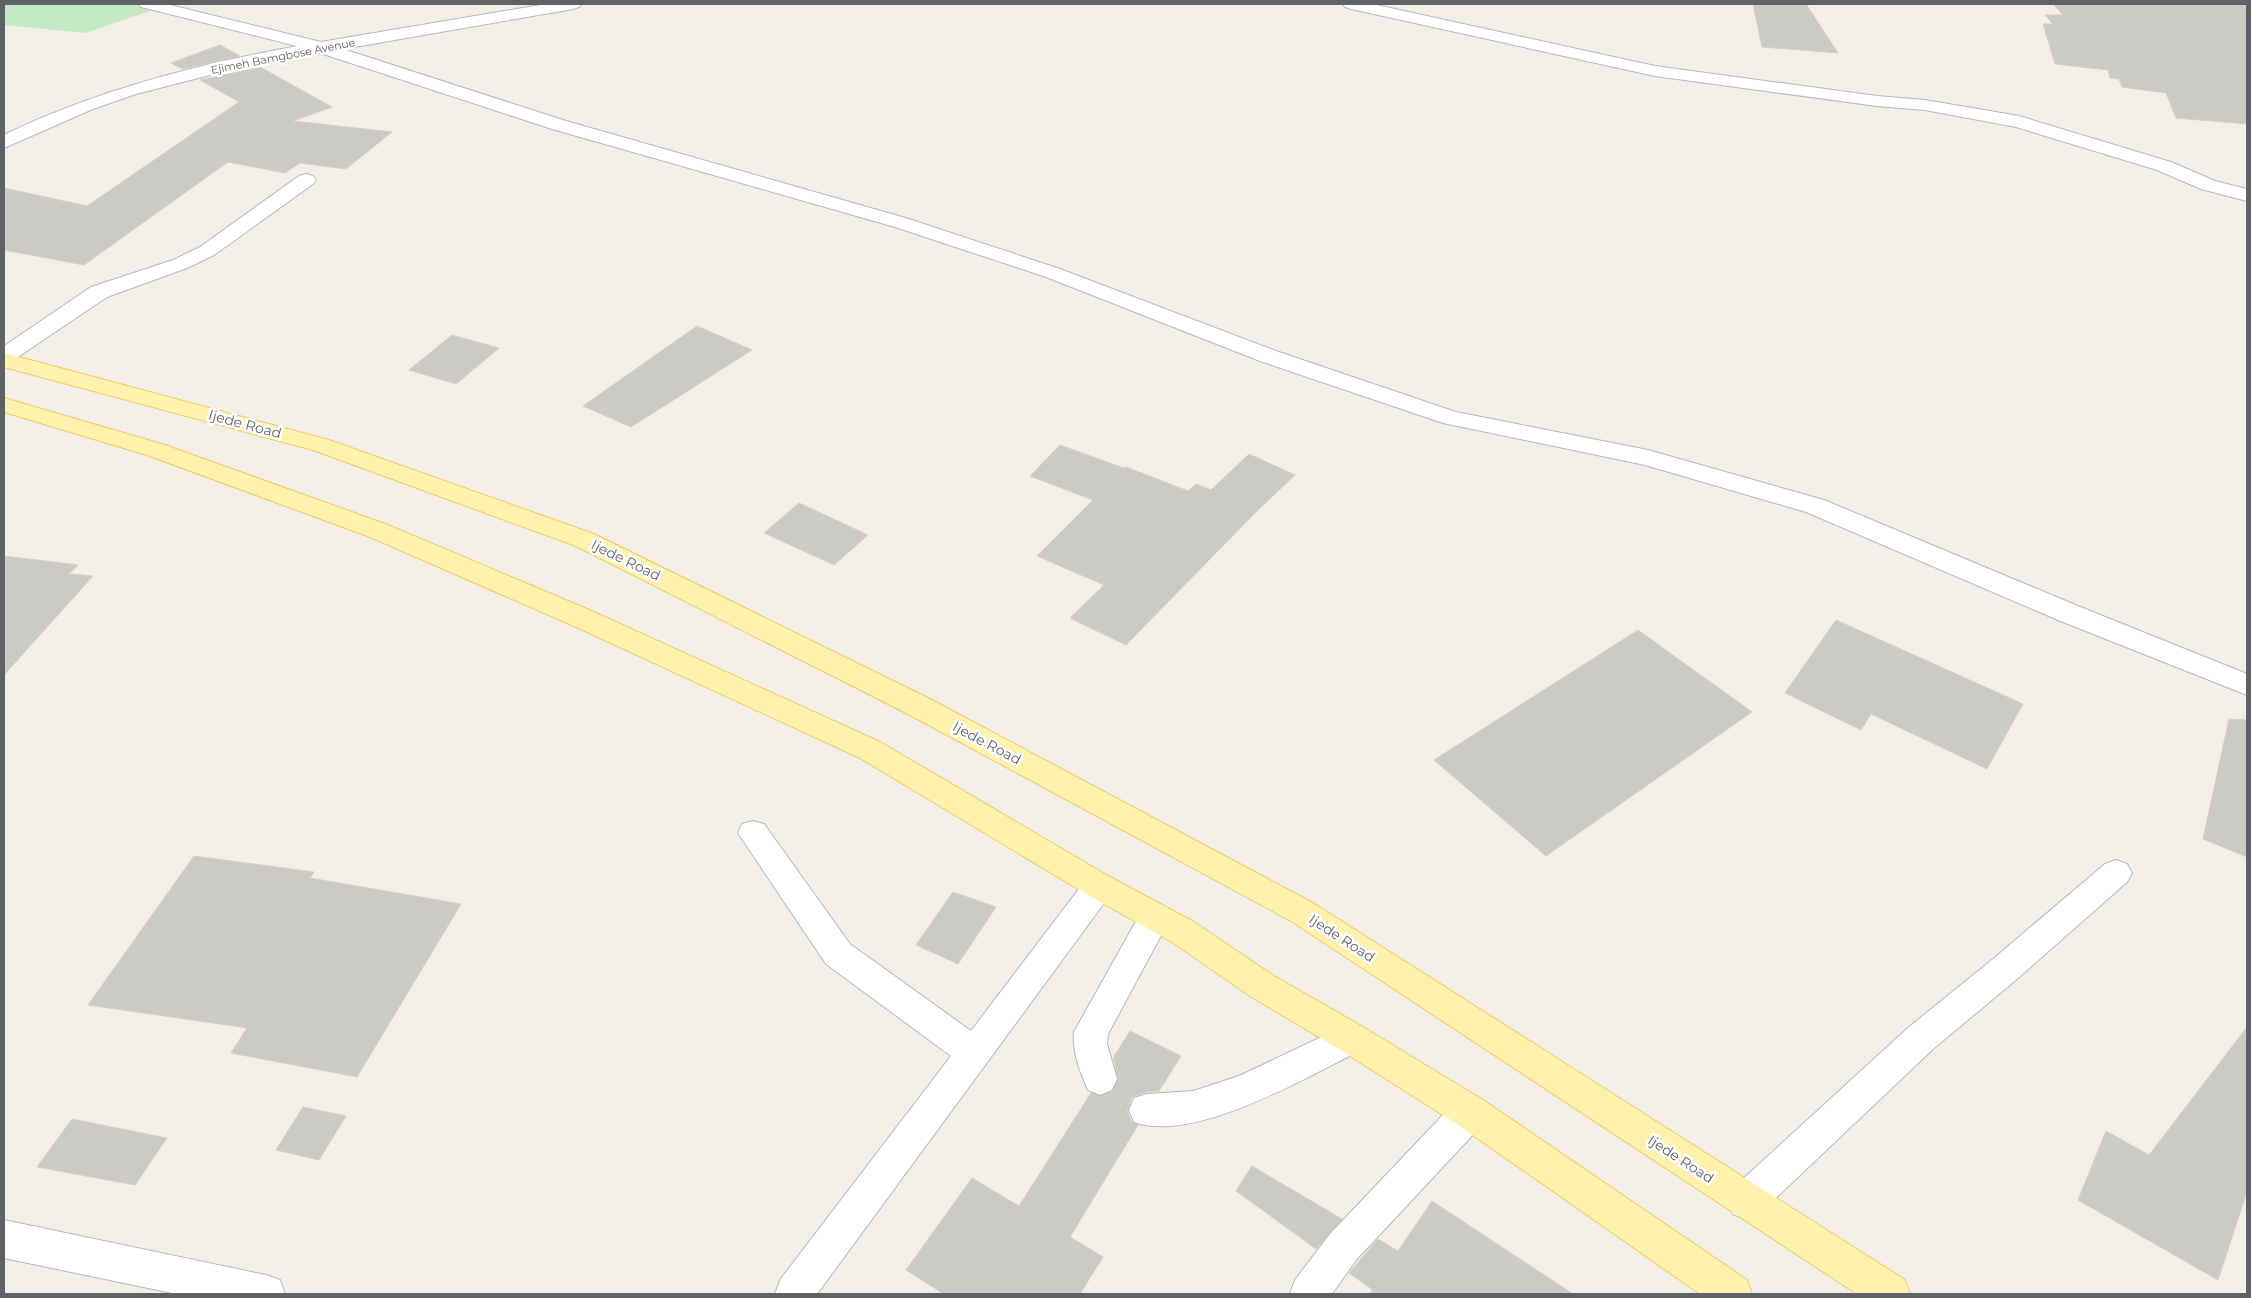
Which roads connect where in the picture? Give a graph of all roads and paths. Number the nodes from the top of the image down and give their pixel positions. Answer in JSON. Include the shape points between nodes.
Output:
{"nodes":[{"id":1,"x":147,"y":4,"type":"edge"},
{"id":2,"x":573,"y":4,"type":"edge"},
{"id":3,"x":1351,"y":4,"type":"edge"},
{"id":4,"x":320,"y":48,"type":"junction"},
{"id":5,"x":4,"y":142,"type":"edge"},
{"id":6,"x":306,"y":180,"type":"dead end"},
{"id":7,"x":2247,"y":195,"type":"edge"},
{"id":8,"x":4,"y":356,"type":"edge"},
{"id":9,"x":4,"y":360,"type":"edge"},
{"id":10,"x":4,"y":405,"type":"edge"},
{"id":11,"x":2247,"y":685,"type":"edge"},
{"id":12,"x":753,"y":833,"type":"dead end"},
{"id":13,"x":2116,"y":873,"type":"dead end"},
{"id":14,"x":1099,"y":886,"type":"junction"},
{"id":15,"x":1154,"y":917,"type":"junction"},
{"id":16,"x":1351,"y":1038,"type":"junction"},
{"id":17,"x":974,"y":1053,"type":"junction"},
{"id":18,"x":1100,"y":1079,"type":"tunnel mouth"},
{"id":19,"x":1147,"y":1110,"type":"tunnel mouth"},
{"id":20,"x":1470,"y":1112,"type":"junction"},
{"id":21,"x":1746,"y":1201,"type":"junction"},
{"id":22,"x":4,"y":1240,"type":"edge"},
{"id":23,"x":266,"y":1294,"type":"edge"},
{"id":24,"x":794,"y":1294,"type":"edge"},
{"id":25,"x":1309,"y":1294,"type":"edge"},
{"id":26,"x":1734,"y":1294,"type":"edge"},
{"id":27,"x":1891,"y":1294,"type":"edge"}],
"edges":[{"from":1,"to":4,"type":"street"},
{"from":2,"to":4,"type":"street","name":"Ejimeh Bamgbose Avenue"},
{"from":3,"to":7,"type":"street","via":[[1655,70],[1925,105],[2019,122],[2164,166],[2208,186]]},
{"from":4,"to":5,"type":"street","name":"Ejimeh Bamgbose Avenue","via":[[208,70],[128,91],[65,113]]},
{"from":4,"to":11,"type":"street","via":[[558,125],[911,226],[1053,272],[1268,356],[1452,418],[1648,458],[1815,506]]},
{"from":6,"to":8,"type":"street","via":[[207,250],[180,264],[98,292]]},
{"from":9,"to":21,"type":"main road","name":"Ijede Road","via":[[321,445],[585,540],[920,707],[1302,912]]},
{"from":10,"to":14,"type":"main road","via":[[156,450],[379,531],[584,619],[870,750]]},
{"from":12,"to":17,"type":"street","via":[[838,954]]},
{"from":13,"to":21,"type":"street","via":[[1921,1038]]},
{"from":14,"to":15,"type":"main road"},
{"from":14,"to":17,"type":"street"},
{"from":15,"to":16,"type":"main road","via":[[1184,932],[1262,986]]},
{"from":15,"to":18,"type":"street","via":[[1092,1032],[1090,1044]]},
{"from":16,"to":19,"type":"street","via":[[1247,1090],[1193,1107]]},
{"from":16,"to":20,"type":"main road"},
{"from":17,"to":24,"type":"street"},
{"from":20,"to":25,"type":"street","via":[[1343,1247]]},
{"from":20,"to":26,"type":"main road"},
{"from":21,"to":27,"type":"main road","name":"Ijede Road"},
{"from":22,"to":23,"type":"street"}]}
